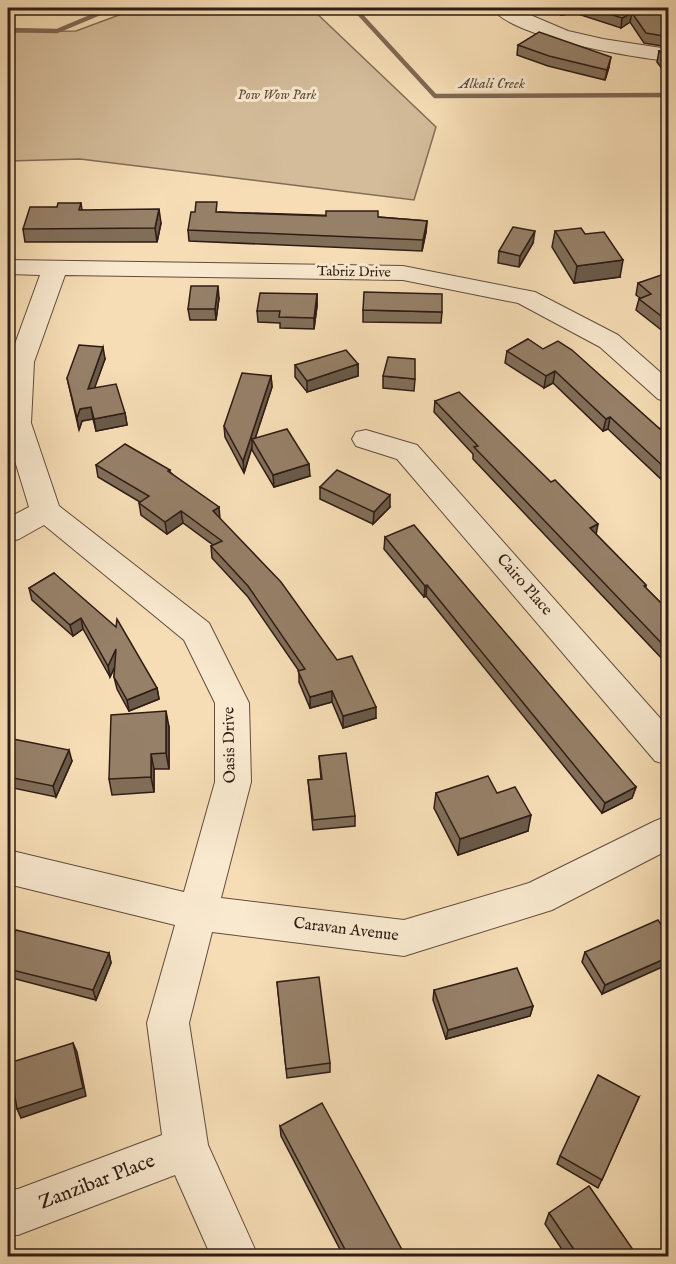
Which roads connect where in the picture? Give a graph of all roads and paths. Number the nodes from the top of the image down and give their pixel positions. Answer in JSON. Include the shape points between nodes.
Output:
{"nodes":[{"id":1,"x":501,"y":8,"type":"edge"},
{"id":2,"x":669,"y":54,"type":"edge"},
{"id":3,"x":8,"y":267,"type":"edge"},
{"id":4,"x":55,"y":268,"type":"junction"},
{"id":5,"x":669,"y":393,"type":"edge"},
{"id":6,"x":366,"y":439,"type":"dead end"},
{"id":7,"x":46,"y":511,"type":"junction"},
{"id":8,"x":8,"y":531,"type":"edge"},
{"id":9,"x":669,"y":751,"type":"edge"},
{"id":10,"x":669,"y":832,"type":"edge"},
{"id":11,"x":8,"y":867,"type":"edge"},
{"id":12,"x":198,"y":912,"type":"junction"},
{"id":13,"x":186,"y":1148,"type":"junction"},
{"id":14,"x":8,"y":1212,"type":"edge"},
{"id":15,"x":235,"y":1257,"type":"edge"}],
"edges":[{"from":1,"to":2,"type":"street","via":[[519,20],[591,44]]},
{"from":3,"to":4,"type":"street","name":"Tabriz Drive"},
{"from":4,"to":5,"type":"street","name":"Tabriz Drive","via":[[403,273],[526,297],[609,341]]},
{"from":4,"to":7,"type":"street","via":[[21,362],[17,423]]},
{"from":6,"to":9,"type":"street","name":"Cairo Place","via":[[408,452]]},
{"from":7,"to":8,"type":"street"},
{"from":7,"to":12,"type":"street","name":"Oasis Drive","via":[[197,632],[232,703],[233,782]]},
{"from":10,"to":12,"type":"street","name":"Caravan Avenue","via":[[538,898],[404,938]]},
{"from":11,"to":12,"type":"street","name":"Caravan Avenue"},
{"from":12,"to":13,"type":"street","name":"Oasis Drive","via":[[168,1023]]},
{"from":13,"to":14,"type":"street","name":"Zanzibar Place","via":[[18,1212]]},
{"from":13,"to":15,"type":"street","name":"Oasis Drive"}]}
